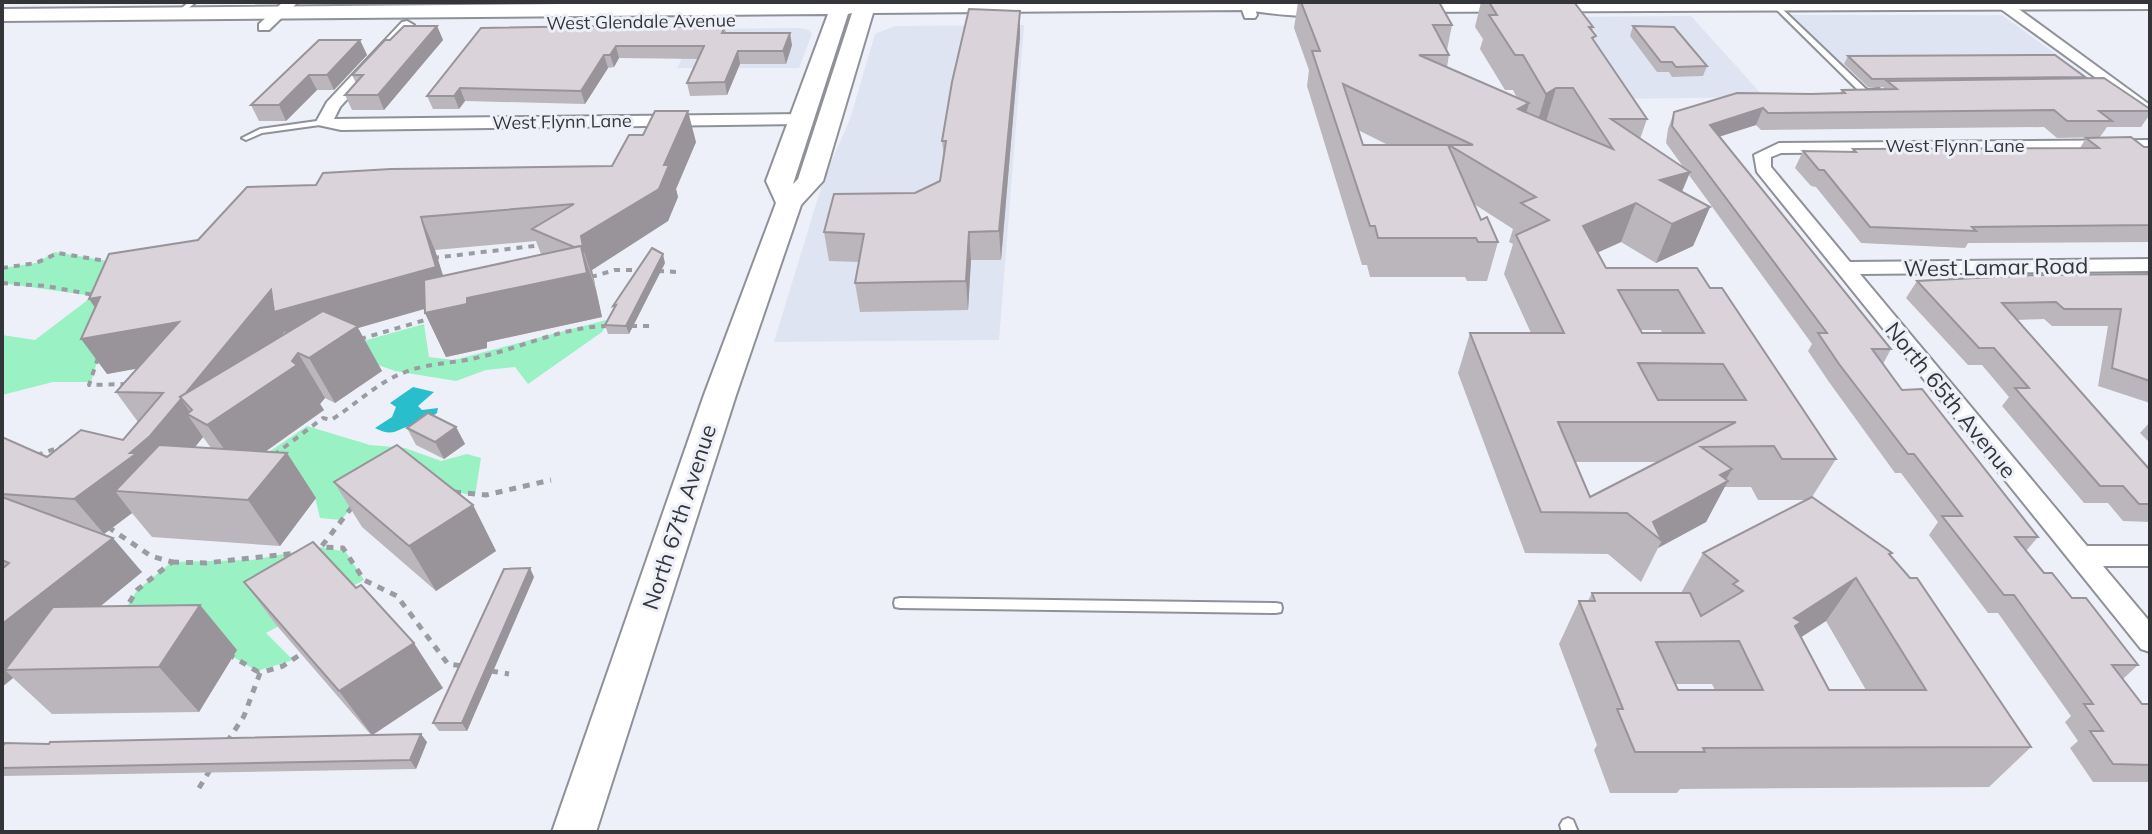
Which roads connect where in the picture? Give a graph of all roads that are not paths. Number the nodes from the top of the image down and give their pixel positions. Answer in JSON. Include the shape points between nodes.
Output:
{"nodes":[{"id":1,"x":2057,"y":3,"type":"edge"},
{"id":2,"x":2150,"y":3,"type":"edge"},
{"id":3,"x":1066,"y":4,"type":"edge"},
{"id":4,"x":1661,"y":4,"type":"edge"},
{"id":5,"x":2003,"y":4,"type":"edge"},
{"id":6,"x":1775,"y":5,"type":"junction"},
{"id":7,"x":286,"y":7,"type":"edge"},
{"id":8,"x":1247,"y":7,"type":"edge"},
{"id":9,"x":186,"y":8,"type":"edge"},
{"id":10,"x":1385,"y":8,"type":"edge"},
{"id":11,"x":839,"y":9,"type":"edge"},
{"id":12,"x":864,"y":9,"type":"edge"},
{"id":13,"x":1355,"y":9,"type":"edge"},
{"id":14,"x":401,"y":12,"type":"edge"},
{"id":15,"x":2,"y":15,"type":"edge"},
{"id":16,"x":264,"y":27,"type":"junction"},
{"id":17,"x":2,"y":30,"type":"edge"},
{"id":18,"x":1880,"y":91,"type":"edge"},
{"id":19,"x":2150,"y":112,"type":"edge"},
{"id":20,"x":801,"y":119,"type":"junction"},
{"id":21,"x":324,"y":122,"type":"junction"},
{"id":22,"x":246,"y":138,"type":"dead end"},
{"id":23,"x":2150,"y":145,"type":"edge"},
{"id":24,"x":1762,"y":155,"type":"joint"},
{"id":25,"x":789,"y":203,"type":"junction"},
{"id":26,"x":2150,"y":265,"type":"edge"},
{"id":27,"x":1843,"y":268,"type":"junction"},
{"id":28,"x":2080,"y":556,"type":"junction"},
{"id":29,"x":2150,"y":556,"type":"edge"},
{"id":30,"x":900,"y":603,"type":"dead end"},
{"id":31,"x":1276,"y":608,"type":"dead end"},
{"id":32,"x":2150,"y":641,"type":"edge"},
{"id":33,"x":574,"y":832,"type":"edge"}],
"edges":[{"from":1,"to":2,"type":"main road"},
{"from":1,"to":5,"type":"main road"},
{"from":3,"to":8,"type":"main road","name":"West Glendale Avenue"},
{"from":3,"to":12,"type":"main road","name":"West Glendale Avenue"},
{"from":4,"to":6,"type":"main road"},
{"from":4,"to":10,"type":"main road"},
{"from":5,"to":6,"type":"main road"},
{"from":5,"to":19,"type":"street","via":[[2110,89]]},
{"from":6,"to":18,"type":"lane","via":[[1865,92]]},
{"from":7,"to":9,"type":"main road","name":"West Glendale Avenue"},
{"from":7,"to":14,"type":"main road","name":"West Glendale Avenue"},
{"from":7,"to":16,"type":"street"},
{"from":8,"to":12,"type":"main road","name":"West Glendale Avenue"},
{"from":8,"to":13,"type":"main road","name":"West Glendale Avenue"},
{"from":9,"to":15,"type":"main road","name":"West Glendale Avenue"},
{"from":11,"to":12,"type":"main road","name":"West Glendale Avenue"},
{"from":11,"to":14,"type":"main road","name":"West Glendale Avenue"},
{"from":11,"to":14,"type":"main road","name":"West Glendale Avenue","via":[[514,9],[502,17],[451,18]]},
{"from":11,"to":20,"type":"main road","name":"North 67th Avenue"},
{"from":12,"to":25,"type":"main road","name":"North 67th Avenue","via":[[810,181]]},
{"from":14,"to":16,"type":"main road","name":"West Glendale Avenue"},
{"from":14,"to":21,"type":"street"},
{"from":16,"to":17,"type":"main road","name":"West Glendale Avenue"},
{"from":20,"to":21,"type":"street","name":"West Flynn Lane"},
{"from":20,"to":25,"type":"main road","name":"North 67th Avenue","via":[[779,181]]},
{"from":21,"to":22,"type":"lane","via":[[260,131]]},
{"from":23,"to":24,"type":"street","name":"West Flynn Lane","via":[[1779,148]]},
{"from":24,"to":27,"type":"street","name":"North 65th Avenue","via":[[1763,168]]},
{"from":25,"to":33,"type":"main road","name":"North 67th Avenue"},
{"from":26,"to":27,"type":"street","name":"West Lamar Road"},
{"from":27,"to":28,"type":"street","name":"North 65th Avenue"},
{"from":28,"to":29,"type":"street"},
{"from":28,"to":32,"type":"street","name":"North 65th Avenue"},
{"from":30,"to":31,"type":"lane"}]}
